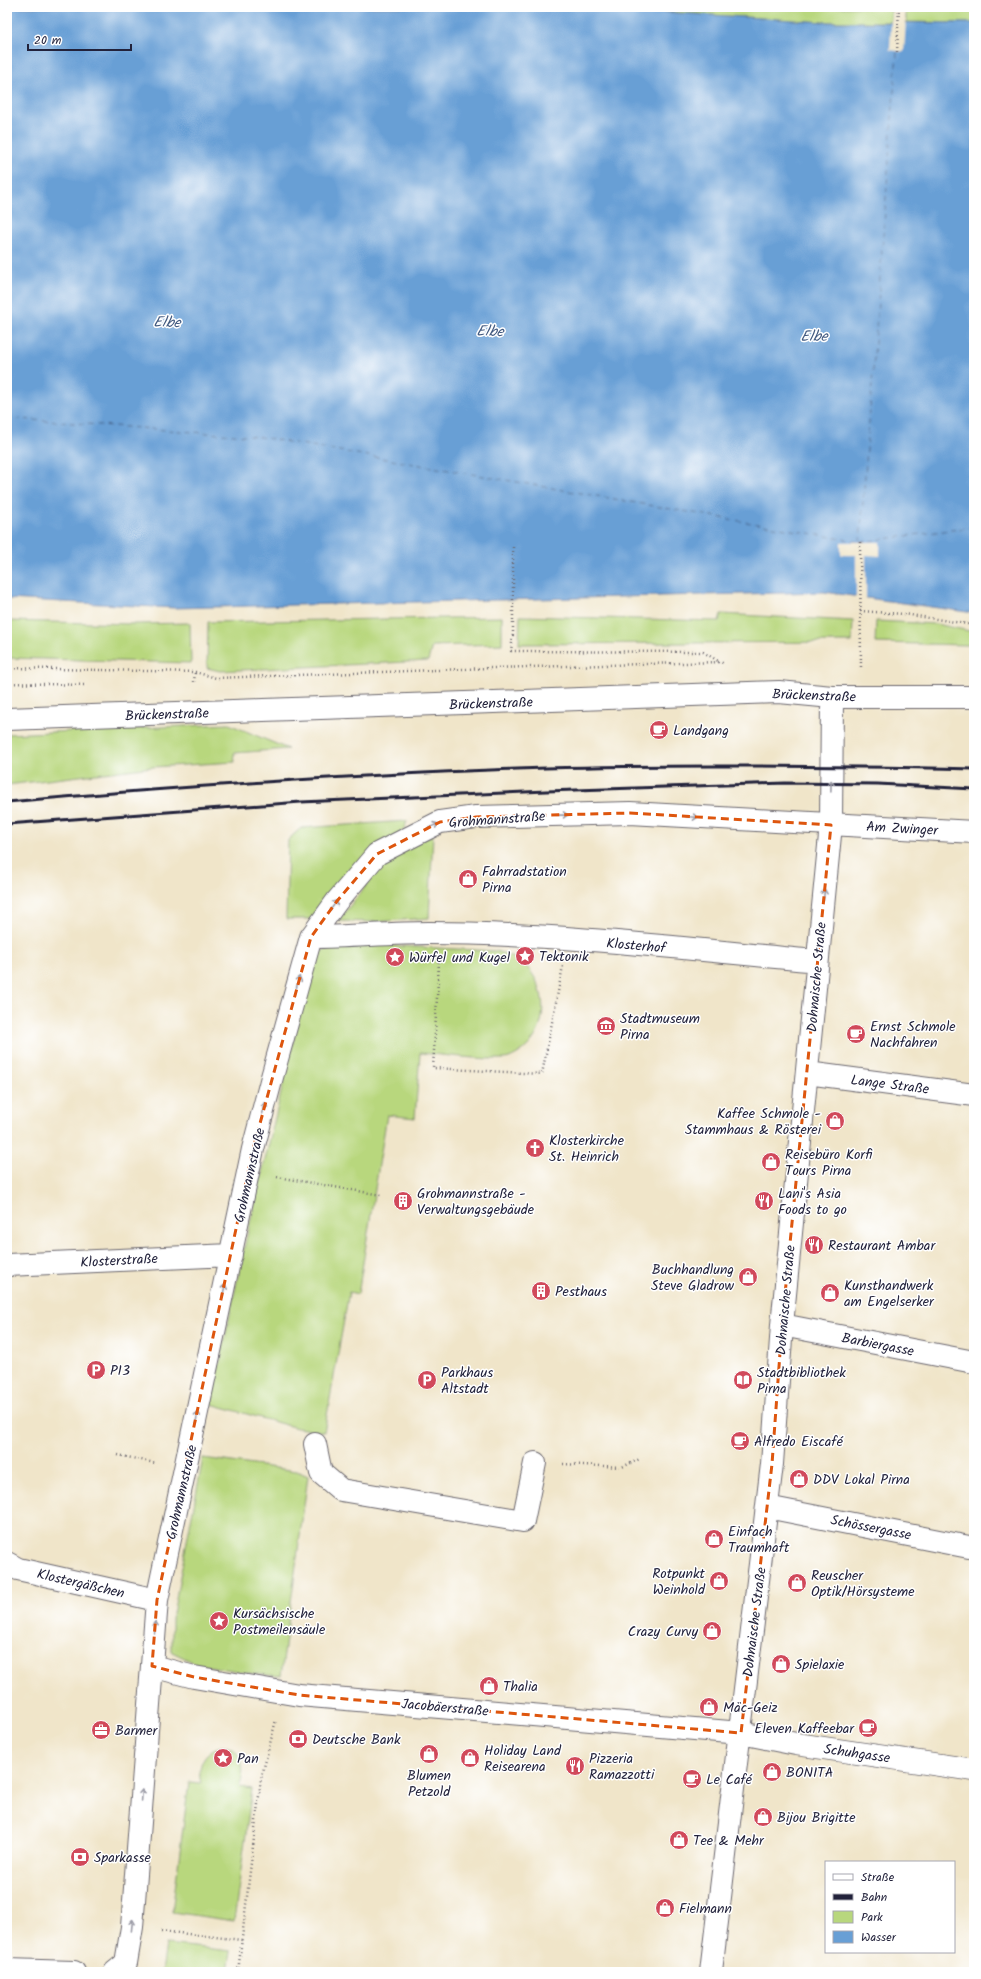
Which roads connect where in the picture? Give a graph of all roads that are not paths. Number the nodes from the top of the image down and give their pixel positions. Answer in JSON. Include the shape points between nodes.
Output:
{"nodes":[{"id":1,"x":832,"y":697,"type":"junction"},
{"id":2,"x":974,"y":697,"type":"edge"},
{"id":3,"x":7,"y":718,"type":"edge"},
{"id":4,"x":830,"y":825,"type":"junction"},
{"id":5,"x":974,"y":832,"type":"edge"},
{"id":6,"x":311,"y":937,"type":"junction"},
{"id":7,"x":817,"y":961,"type":"junction"},
{"id":8,"x":807,"y":1073,"type":"junction"},
{"id":9,"x":974,"y":1095,"type":"edge"},
{"id":10,"x":231,"y":1255,"type":"junction"},
{"id":11,"x":7,"y":1265,"type":"edge"},
{"id":12,"x":782,"y":1325,"type":"junction"},
{"id":13,"x":974,"y":1362,"type":"edge"},
{"id":14,"x":316,"y":1444,"type":"dead end"},
{"id":15,"x":535,"y":1463,"type":"road end"},
{"id":16,"x":767,"y":1507,"type":"junction"},
{"id":17,"x":974,"y":1548,"type":"edge"},
{"id":18,"x":7,"y":1564,"type":"edge"},
{"id":19,"x":157,"y":1600,"type":"junction"},
{"id":20,"x":152,"y":1666,"type":"junction"},
{"id":21,"x":740,"y":1733,"type":"junction"},
{"id":22,"x":974,"y":1770,"type":"edge"},
{"id":23,"x":7,"y":1970,"type":"edge"},
{"id":24,"x":74,"y":1972,"type":"edge"},
{"id":25,"x":115,"y":1972,"type":"edge"},
{"id":26,"x":711,"y":1972,"type":"edge"}],
"edges":[{"from":1,"to":2,"type":"street","name":"Brückenstraße"},
{"from":1,"to":3,"type":"street","name":"Brückenstraße","via":[[779,692]]},
{"from":4,"to":1,"type":"street","name":"Dohnaische Straße","one_way":true},
{"from":4,"to":5,"type":"street","name":"Am Zwinger"},
{"from":6,"to":4,"type":"street","name":"Grohmannstraße","one_way":true,"via":[[337,901],[377,854],[440,822],[476,817],[630,813]]},
{"from":7,"to":4,"type":"street","name":"Dohnaische Straße","one_way":true},
{"from":6,"to":7,"type":"street","name":"Klosterhof","via":[[441,933],[568,938]]},
{"from":10,"to":6,"type":"street","name":"Grohmannstraße","one_way":true,"via":[[272,1077]]},
{"from":7,"to":8,"type":"street","name":"Dohnaische Straße"},
{"from":8,"to":9,"type":"street","name":"Lange Straße"},
{"from":8,"to":12,"type":"street","name":"Dohnaische Straße"},
{"from":10,"to":11,"type":"street","name":"Klosterstraße"},
{"from":19,"to":10,"type":"street","name":"Grohmannstraße","one_way":true},
{"from":12,"to":13,"type":"street","name":"Barbiergasse"},
{"from":12,"to":16,"type":"street","name":"Dohnaische Straße"},
{"from":14,"to":15,"type":"street","via":[[321,1473],[341,1490],[523,1521]]},
{"from":16,"to":17,"type":"street","name":"Schössergasse"},
{"from":16,"to":21,"type":"street","name":"Dohnaische Straße"},
{"from":18,"to":19,"type":"street","name":"Klostergäßchen","via":[[18,1569]]},
{"from":20,"to":19,"type":"street","name":"Grohmannstraße","one_way":true},
{"from":20,"to":21,"type":"street","name":"Jacobäerstraße","via":[[194,1677],[299,1695]]},
{"from":25,"to":20,"type":"street","name":"Grohmannstraße","one_way":true,"via":[[126,1963],[132,1927]]},
{"from":21,"to":22,"type":"street","name":"Schuhgasse","via":[[796,1744]]},
{"from":21,"to":26,"type":"street","name":"Dohnaische Straße"},
{"from":23,"to":24,"type":"street"}]}
